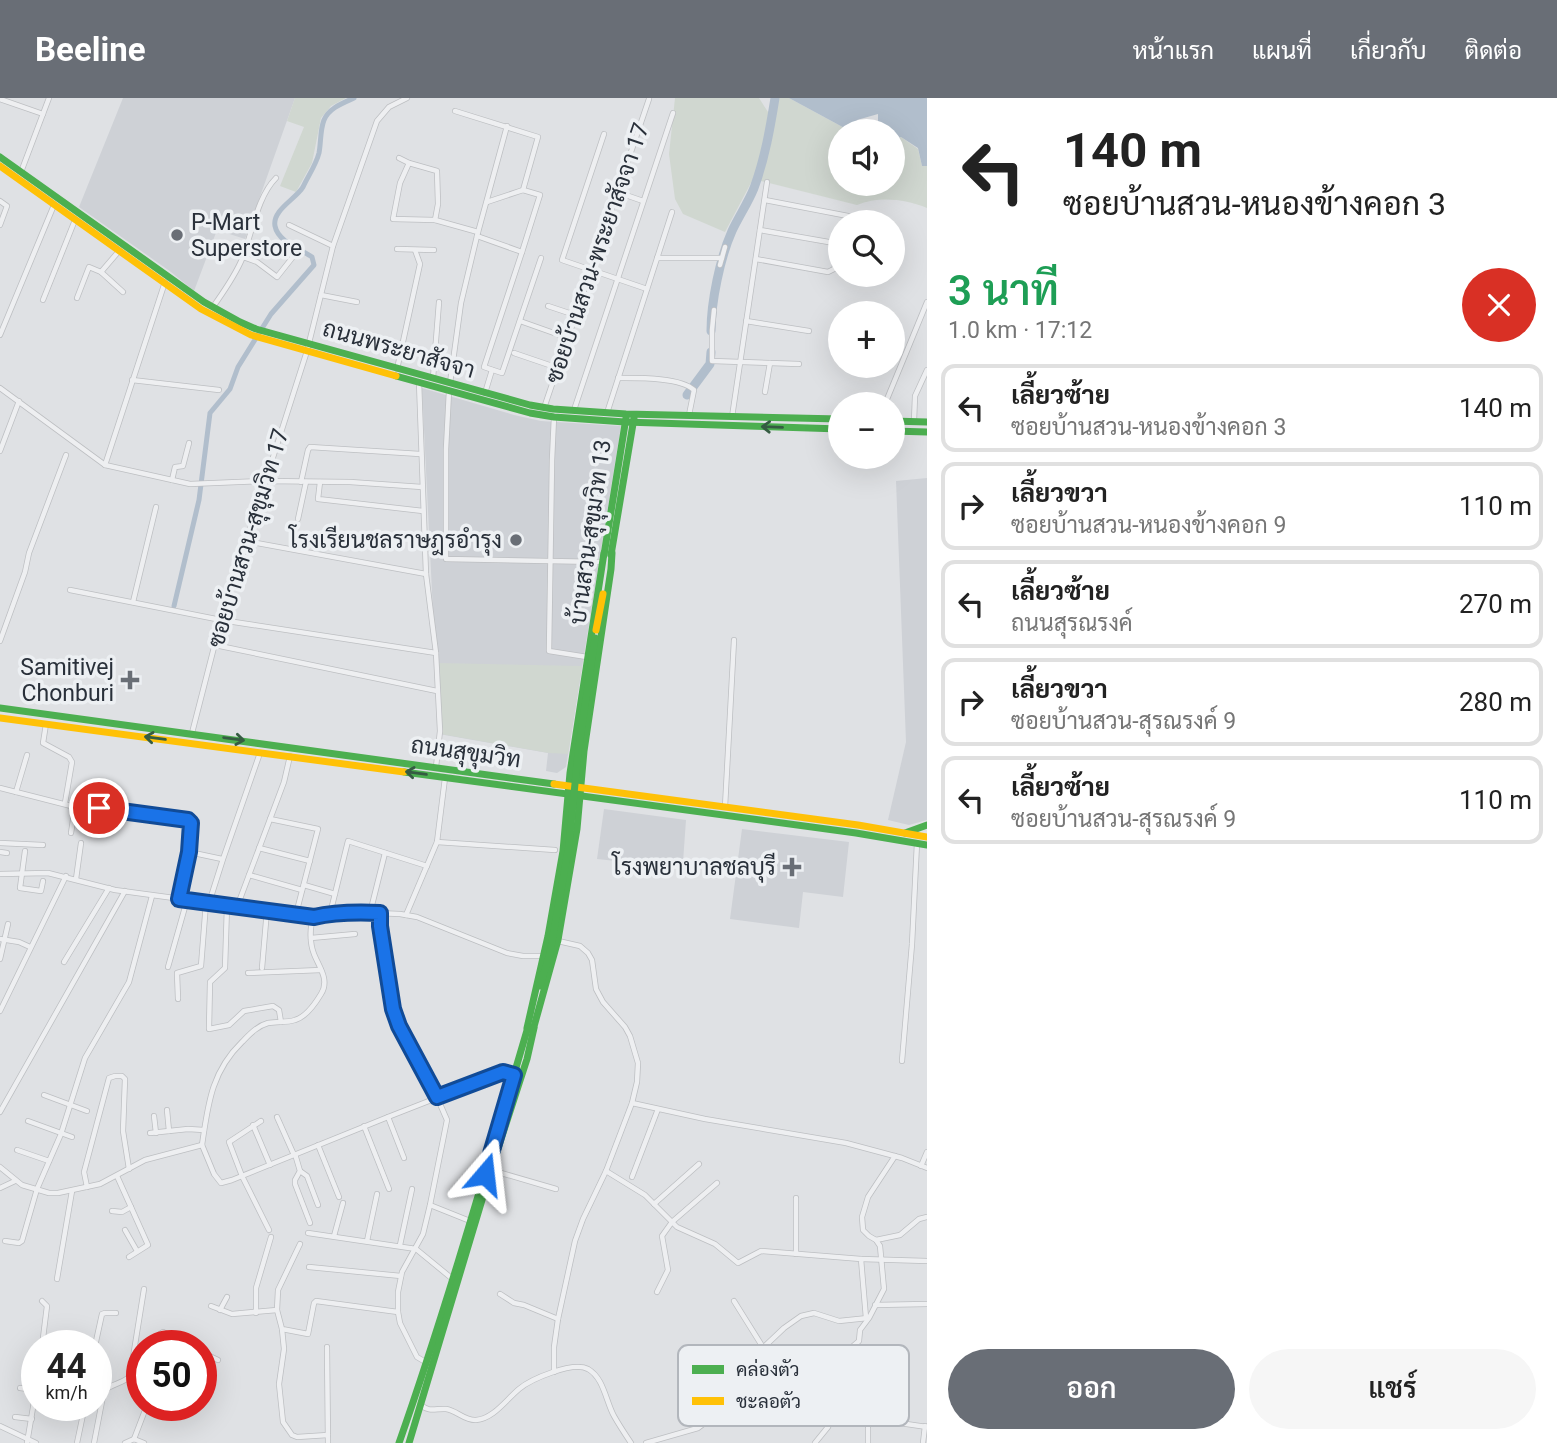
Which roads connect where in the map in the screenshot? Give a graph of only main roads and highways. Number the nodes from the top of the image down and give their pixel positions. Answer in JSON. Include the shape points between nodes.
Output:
{"nodes":[{"id":1,"x":0,"y":157,"type":"edge"},
{"id":2,"x":1,"y":169,"type":"edge"},
{"id":3,"x":166,"y":279,"type":"junction"},
{"id":4,"x":254,"y":332,"type":"junction"},
{"id":5,"x":397,"y":372,"type":"junction"},
{"id":6,"x":450,"y":387,"type":"junction"},
{"id":7,"x":732,"y":416,"type":"junction"},
{"id":8,"x":630,"y":418,"type":"junction"},
{"id":9,"x":810,"y":419,"type":"junction"},
{"id":10,"x":828,"y":419,"type":"edge"},
{"id":11,"x":905,"y":421,"type":"edge"},
{"id":12,"x":927,"y":422,"type":"edge"},
{"id":13,"x":731,"y":425,"type":"junction"},
{"id":14,"x":808,"y":428,"type":"junction"},
{"id":15,"x":828,"y":429,"type":"edge"},
{"id":16,"x":905,"y":431,"type":"edge"},
{"id":17,"x":927,"y":432,"type":"edge"},
{"id":18,"x":608,"y":553,"type":"junction"},
{"id":19,"x":0,"y":708,"type":"edge"},
{"id":20,"x":0,"y":718,"type":"edge"},
{"id":21,"x":569,"y":789,"type":"junction"},
{"id":22,"x":581,"y":791,"type":"junction"},
{"id":23,"x":927,"y":825,"type":"edge"},
{"id":24,"x":905,"y":833,"type":"junction"},
{"id":25,"x":927,"y":837,"type":"edge"},
{"id":26,"x":564,"y":843,"type":"junction"},
{"id":27,"x":574,"y":845,"type":"junction"},
{"id":28,"x":927,"y":845,"type":"edge"},
{"id":29,"x":530,"y":1029,"type":"junction"},
{"id":30,"x":455,"y":1282,"type":"junction"},
{"id":31,"x":399,"y":1443,"type":"edge"},
{"id":32,"x":409,"y":1443,"type":"edge"}],
"edges":[{"from":1,"to":3,"type":"main road","name":"ถนนพระยาสัจจา"},
{"from":2,"to":3,"type":"main road","name":"ถนนพระยาสัจจา"},
{"from":3,"to":4,"type":"main road","name":"ถนนพระยาสัจจา"},
{"from":3,"to":4,"type":"main road","name":"ถนนพระยาสัจจา","via":[[201,309],[238,330]]},
{"from":4,"to":5,"type":"main road","name":"ถนนพระยาสัจจา"},
{"from":5,"to":6,"type":"main road","name":"ถนนพระยาสัจจา","via":[[419,382]]},
{"from":5,"to":6,"type":"main road","name":"ถนนพระยาสัจจา","via":[[433,378]]},
{"from":6,"to":8,"type":"main road","name":"ถนนพระยาสัจจา","via":[[544,408]]},
{"from":6,"to":8,"type":"main road","name":"ถนนพระยาสัจจา","via":[[530,413]]},
{"from":7,"to":8,"type":"main road","name":"ถนนพระยาสัจจา"},
{"from":7,"to":9,"type":"main road","name":"ถนนพระยาสัจจา"},
{"from":7,"to":13,"type":"main road"},
{"from":8,"to":13,"type":"main road","name":"ถนนพระยาสัจจา"},
{"from":8,"to":18,"type":"main road","name":"บ้านสวน-สุขุมวิท 13"},
{"from":9,"to":10,"type":"main road","name":"ถนนพระยาสัจจา"},
{"from":9,"to":14,"type":"main road"},
{"from":11,"to":12,"type":"main road"},
{"from":14,"to":13,"type":"main road","name":"ถนนพระยาสัจจา","one_way":true},
{"from":14,"to":15,"type":"main road","name":"ถนนพระยาสัจจา"},
{"from":16,"to":17,"type":"main road"},
{"from":18,"to":21,"type":"main road","via":[[602,562]]},
{"from":18,"to":22,"type":"main road","via":[[611,569]]},
{"from":18,"to":29,"type":"main road","name":"บ้านสวน-สุขุมวิท 13","bridge":true,"via":[[569,845],[551,948]]},
{"from":19,"to":21,"type":"main road","name":"ถนนสุขุมวิท","one_way":true},
{"from":21,"to":20,"type":"main road","name":"ถนนสุขุมวิท","one_way":true},
{"from":21,"to":22,"type":"main road","name":"ถนนสุขุมวิท"},
{"from":21,"to":26,"type":"main road"},
{"from":22,"to":24,"type":"main road","name":"ถนนสุขุมวิท"},
{"from":22,"to":27,"type":"main road"},
{"from":22,"to":28,"type":"main road","name":"ถนนสุขุมวิท"},
{"from":23,"to":24,"type":"main road"},
{"from":24,"to":25,"type":"main road","name":"ถนนสุขุมวิท"},
{"from":26,"to":27,"type":"main road"},
{"from":26,"to":29,"type":"main road"},
{"from":27,"to":29,"type":"main road","via":[[557,941]]},
{"from":29,"to":30,"type":"main road"},
{"from":29,"to":30,"type":"main road","via":[[527,1059]]},
{"from":30,"to":31,"type":"main road"},
{"from":30,"to":32,"type":"main road"}]}
